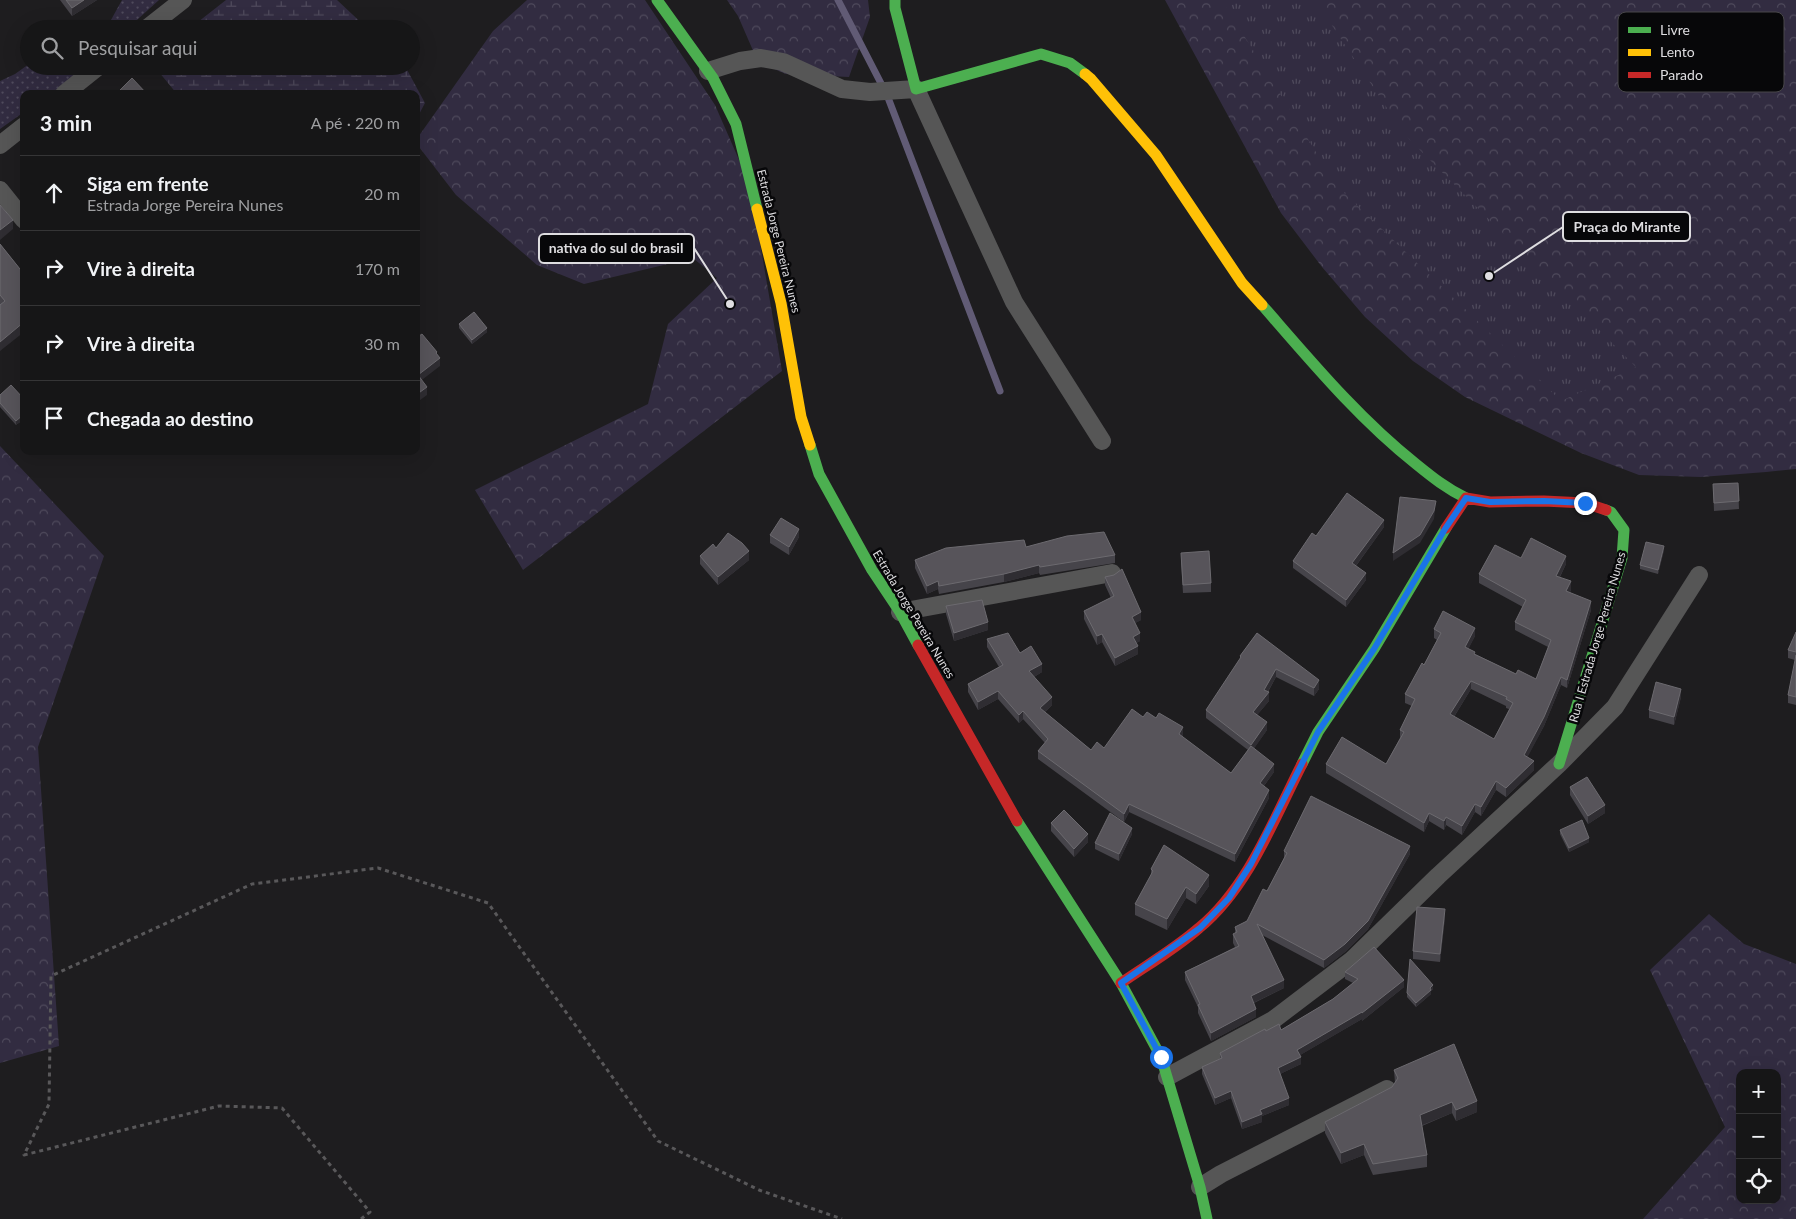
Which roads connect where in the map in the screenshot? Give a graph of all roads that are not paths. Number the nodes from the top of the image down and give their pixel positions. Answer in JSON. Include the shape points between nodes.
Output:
{"nodes":[{"id":1,"x":183,"y":0,"type":"edge"},
{"id":2,"x":657,"y":0,"type":"edge"},
{"id":3,"x":895,"y":0,"type":"edge"},
{"id":4,"x":157,"y":20,"type":"edge"},
{"id":5,"x":708,"y":71,"type":"junction"},
{"id":6,"x":88,"y":75,"type":"edge"},
{"id":7,"x":916,"y":89,"type":"junction"},
{"id":8,"x":69,"y":90,"type":"edge"},
{"id":9,"x":20,"y":129,"type":"edge"},
{"id":10,"x":0,"y":145,"type":"edge"},
{"id":11,"x":0,"y":190,"type":"edge"},
{"id":12,"x":20,"y":215,"type":"edge"},
{"id":13,"x":1102,"y":442,"type":"dead end"},
{"id":14,"x":1466,"y":498,"type":"junction"},
{"id":15,"x":1112,"y":572,"type":"dead end"},
{"id":16,"x":1699,"y":575,"type":"dead end"},
{"id":17,"x":900,"y":612,"type":"junction"},
{"id":18,"x":1560,"y":764,"type":"junction"},
{"id":19,"x":1121,"y":983,"type":"junction"},
{"id":20,"x":1167,"y":1077,"type":"junction"},
{"id":21,"x":1387,"y":1089,"type":"edge"},
{"id":22,"x":1200,"y":1187,"type":"junction"},
{"id":23,"x":1207,"y":1219,"type":"edge"}],
"edges":[{"from":1,"to":4,"type":"street"},
{"from":2,"to":5,"type":"street","name":"Estrada Jorge Pereira Nunes"},
{"from":3,"to":7,"type":"street"},
{"from":5,"to":7,"type":"street","via":[[761,58],[783,62],[842,88],[870,92]]},
{"from":5,"to":17,"type":"street","name":"Estrada Jorge Pereira Nunes","via":[[736,124],[781,303],[801,417],[819,474],[872,570]]},
{"from":6,"to":8,"type":"street"},
{"from":7,"to":13,"type":"street","via":[[1014,302]]},
{"from":7,"to":14,"type":"street","name":"Rua I Estrada Jorge Pereira Nunes","via":[[1041,54],[1070,63],[1091,79],[1156,155],[1242,283],[1330,383],[1395,447],[1449,490]]},
{"from":9,"to":10,"type":"street"},
{"from":11,"to":12,"type":"street"},
{"from":14,"to":18,"type":"street","name":"Rua I Estrada Jorge Pereira Nunes","via":[[1490,502],[1585,503],[1611,512],[1624,530],[1622,558]]},
{"from":14,"to":19,"type":"street","via":[[1374,649],[1318,732],[1251,864],[1229,898],[1200,928]]},
{"from":15,"to":17,"type":"street"},
{"from":16,"to":18,"type":"street","name":"Rua I Estrada Jorge Pereira Nunes","via":[[1615,707]]},
{"from":17,"to":19,"type":"street","name":"Estrada Jorge Pereira Nunes","via":[[1013,814]]},
{"from":18,"to":20,"type":"street","name":"Rua I Estrada Jorge Pereira Nunes","via":[[1352,960],[1273,1020]]},
{"from":19,"to":20,"type":"street","name":"Estrada Jorge Pereira Nunes","via":[[1161,1057]]},
{"from":20,"to":22,"type":"street","name":"Estrada Jorge Pereira Nunes"},
{"from":21,"to":22,"type":"street"},
{"from":22,"to":23,"type":"street","name":"Estrada Jorge Pereira Nunes"}]}
